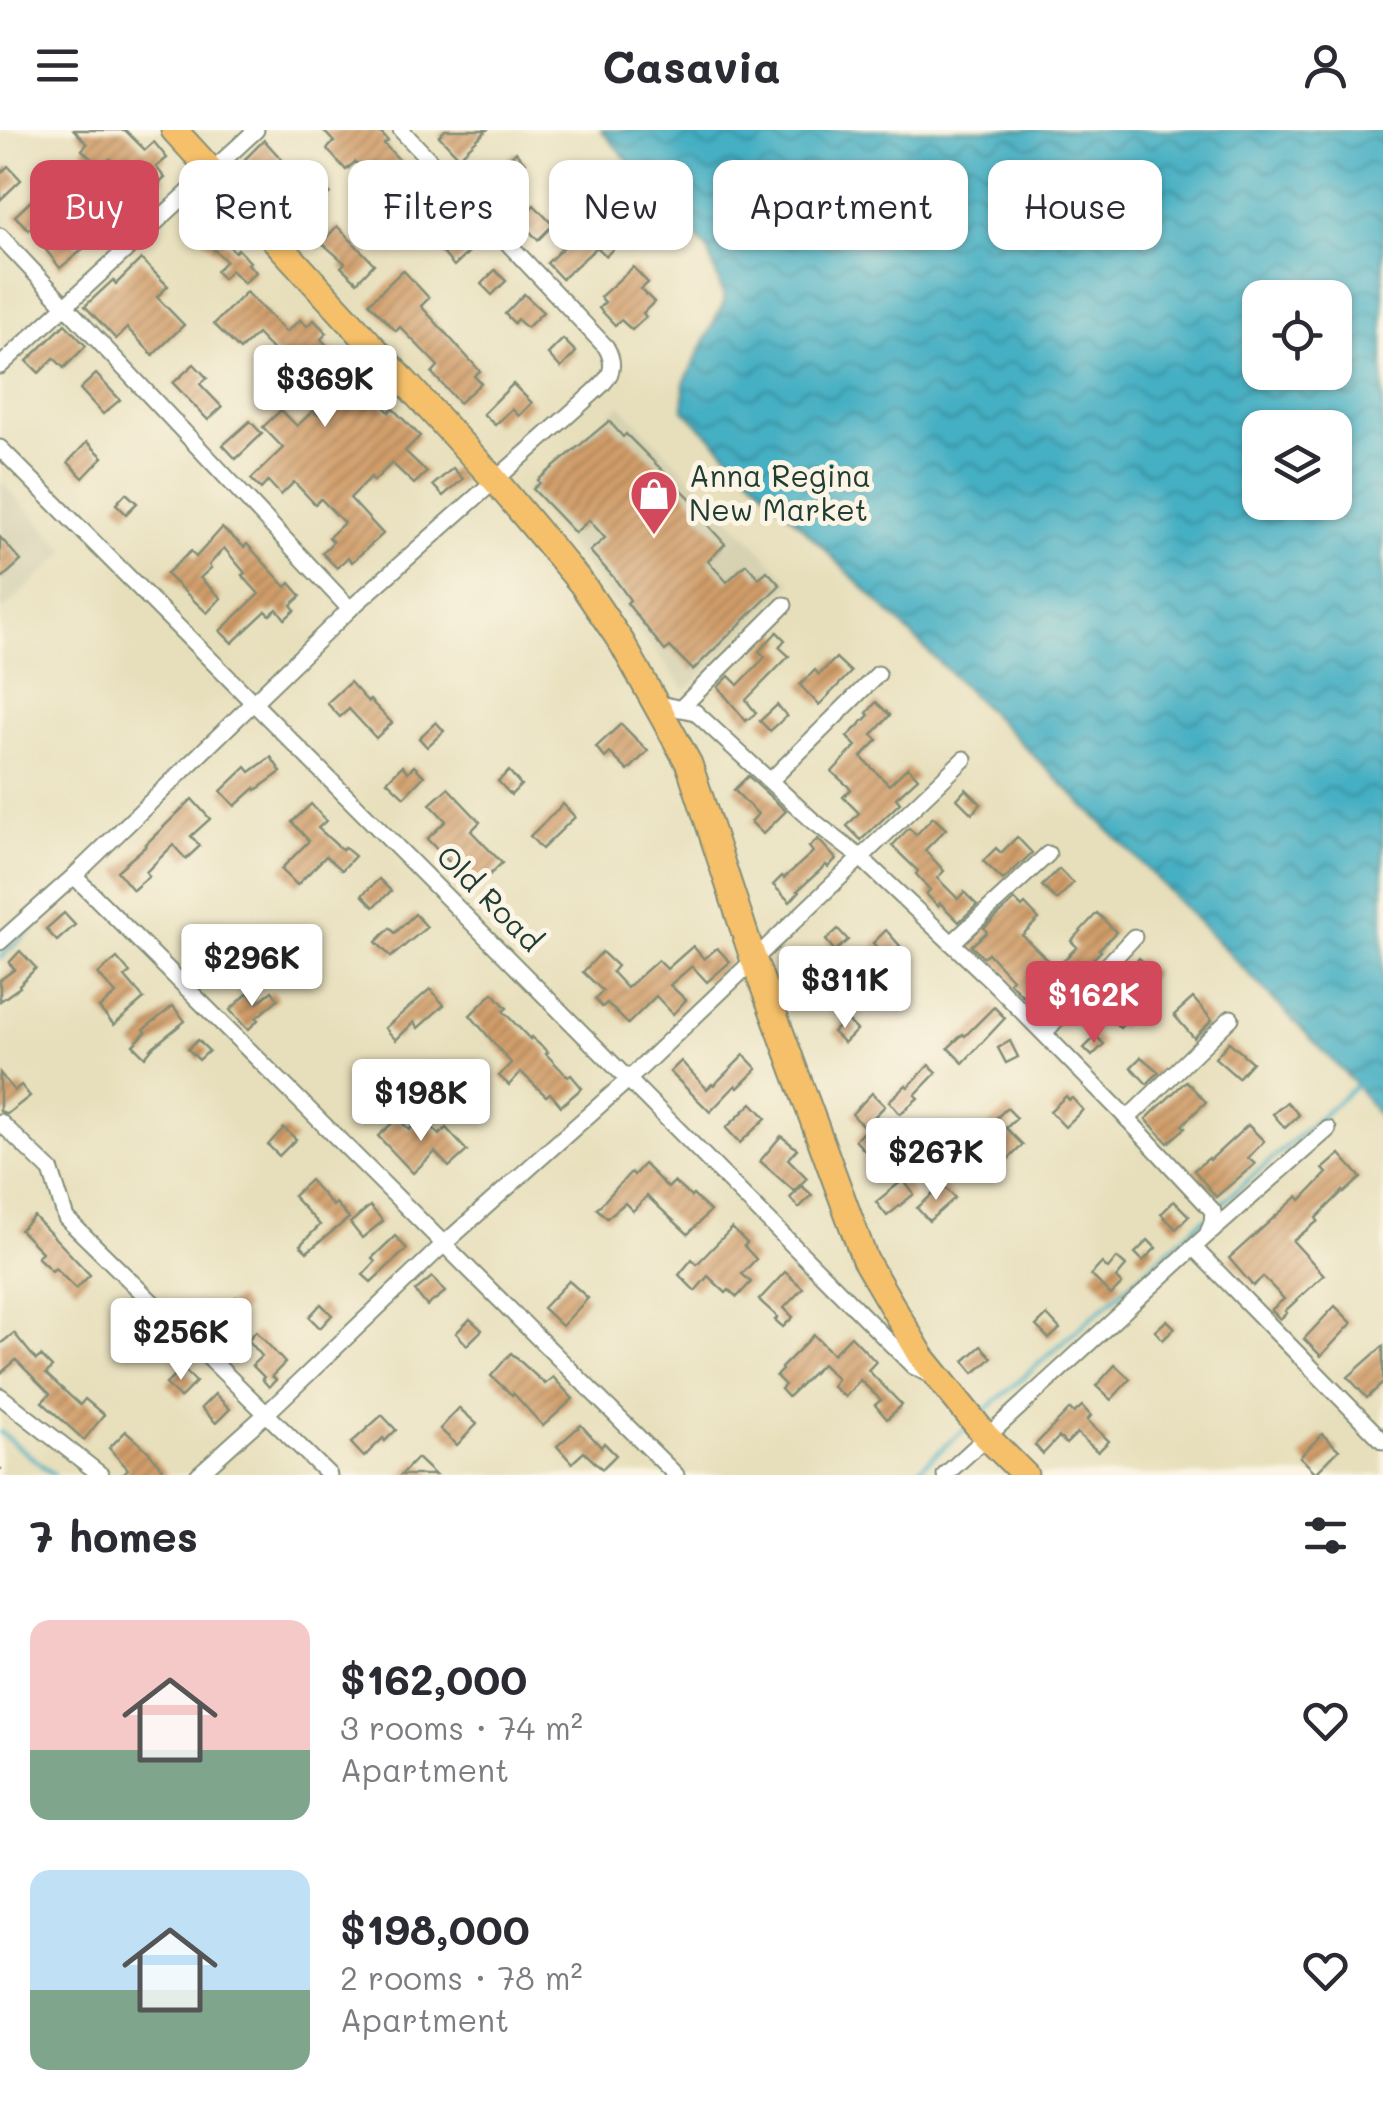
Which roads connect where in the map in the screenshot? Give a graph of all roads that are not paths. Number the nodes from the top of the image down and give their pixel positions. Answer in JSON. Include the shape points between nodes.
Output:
{"nodes":[{"id":1,"x":174,"y":130,"type":"edge"},
{"id":2,"x":256,"y":130,"type":"edge"},
{"id":3,"x":402,"y":130,"type":"edge"},
{"id":4,"x":202,"y":160,"type":"edge"},
{"id":5,"x":222,"y":160,"type":"edge"},
{"id":6,"x":179,"y":200,"type":"edge"},
{"id":7,"x":0,"y":236,"type":"edge"},
{"id":8,"x":284,"y":250,"type":"edge"},
{"id":9,"x":66,"y":306,"type":"junction"},
{"id":10,"x":0,"y":366,"type":"edge"},
{"id":11,"x":0,"y":448,"type":"edge"},
{"id":12,"x":494,"y":479,"type":"junction"},
{"id":13,"x":784,"y":605,"type":"dead end"},
{"id":14,"x":350,"y":609,"type":"junction"},
{"id":15,"x":878,"y":674,"type":"dead end"},
{"id":16,"x":254,"y":702,"type":"junction"},
{"id":17,"x":668,"y":706,"type":"junction"},
{"id":18,"x":964,"y":759,"type":"dead end"},
{"id":19,"x":770,"y":781,"type":"junction"},
{"id":20,"x":1048,"y":854,"type":"dead end"},
{"id":21,"x":861,"y":858,"type":"junction"},
{"id":22,"x":74,"y":876,"type":"junction"},
{"id":23,"x":1134,"y":937,"type":"dead end"},
{"id":24,"x":0,"y":942,"type":"edge"},
{"id":25,"x":952,"y":943,"type":"junction"},
{"id":26,"x":754,"y":958,"type":"junction"},
{"id":27,"x":1231,"y":1018,"type":"dead end"},
{"id":28,"x":1044,"y":1033,"type":"junction"},
{"id":29,"x":629,"y":1078,"type":"junction"},
{"id":30,"x":1127,"y":1118,"type":"junction"},
{"id":31,"x":0,"y":1122,"type":"edge"},
{"id":32,"x":1328,"y":1129,"type":"dead end"},
{"id":33,"x":1207,"y":1236,"type":"junction"},
{"id":34,"x":445,"y":1243,"type":"junction"},
{"id":35,"x":1194,"y":1248,"type":"junction"},
{"id":36,"x":942,"y":1382,"type":"junction"},
{"id":37,"x":0,"y":1396,"type":"edge"},
{"id":38,"x":267,"y":1412,"type":"junction"},
{"id":39,"x":986,"y":1436,"type":"junction"},
{"id":40,"x":1383,"y":1441,"type":"edge"},
{"id":41,"x":101,"y":1475,"type":"edge"},
{"id":42,"x":198,"y":1475,"type":"edge"},
{"id":43,"x":329,"y":1475,"type":"edge"},
{"id":44,"x":676,"y":1475,"type":"edge"},
{"id":45,"x":945,"y":1475,"type":"edge"},
{"id":46,"x":1025,"y":1475,"type":"edge"}],
"edges":[{"from":1,"to":4,"type":"main road"},
{"from":2,"to":5,"type":"street"},
{"from":3,"to":12,"type":"street","via":[[613,361],[610,376]]},
{"from":6,"to":9,"type":"street"},
{"from":7,"to":9,"type":"street"},
{"from":8,"to":12,"type":"main road"},
{"from":9,"to":10,"type":"street"},
{"from":9,"to":14,"type":"street"},
{"from":11,"to":16,"type":"street","name":"Old Road"},
{"from":12,"to":14,"type":"street"},
{"from":12,"to":17,"type":"main road","via":[[582,584]]},
{"from":13,"to":17,"type":"street"},
{"from":14,"to":16,"type":"street"},
{"from":15,"to":19,"type":"street"},
{"from":16,"to":22,"type":"street"},
{"from":16,"to":29,"type":"street","name":"Old Road"},
{"from":17,"to":19,"type":"street","via":[[695,712]]},
{"from":17,"to":26,"type":"main road"},
{"from":18,"to":21,"type":"street"},
{"from":19,"to":21,"type":"street"},
{"from":20,"to":25,"type":"street"},
{"from":21,"to":25,"type":"street"},
{"from":21,"to":26,"type":"street"},
{"from":22,"to":24,"type":"street"},
{"from":22,"to":34,"type":"street"},
{"from":23,"to":28,"type":"street"},
{"from":25,"to":28,"type":"street"},
{"from":26,"to":29,"type":"street"},
{"from":26,"to":36,"type":"main road","via":[[865,1260]]},
{"from":27,"to":30,"type":"street"},
{"from":28,"to":30,"type":"street"},
{"from":29,"to":34,"type":"street"},
{"from":29,"to":36,"type":"street","name":"Old Road","via":[[912,1366]]},
{"from":30,"to":33,"type":"street","via":[[1212,1211]]},
{"from":31,"to":38,"type":"street","via":[[51,1171],[66,1218]]},
{"from":32,"to":33,"type":"street"},
{"from":33,"to":35,"type":"street"},
{"from":34,"to":38,"type":"street"},
{"from":34,"to":44,"type":"street"},
{"from":35,"to":39,"type":"street"},
{"from":35,"to":40,"type":"street"},
{"from":36,"to":39,"type":"main road"},
{"from":37,"to":41,"type":"street"},
{"from":38,"to":42,"type":"street"},
{"from":38,"to":43,"type":"street"},
{"from":39,"to":45,"type":"street"},
{"from":39,"to":46,"type":"main road"}]}
